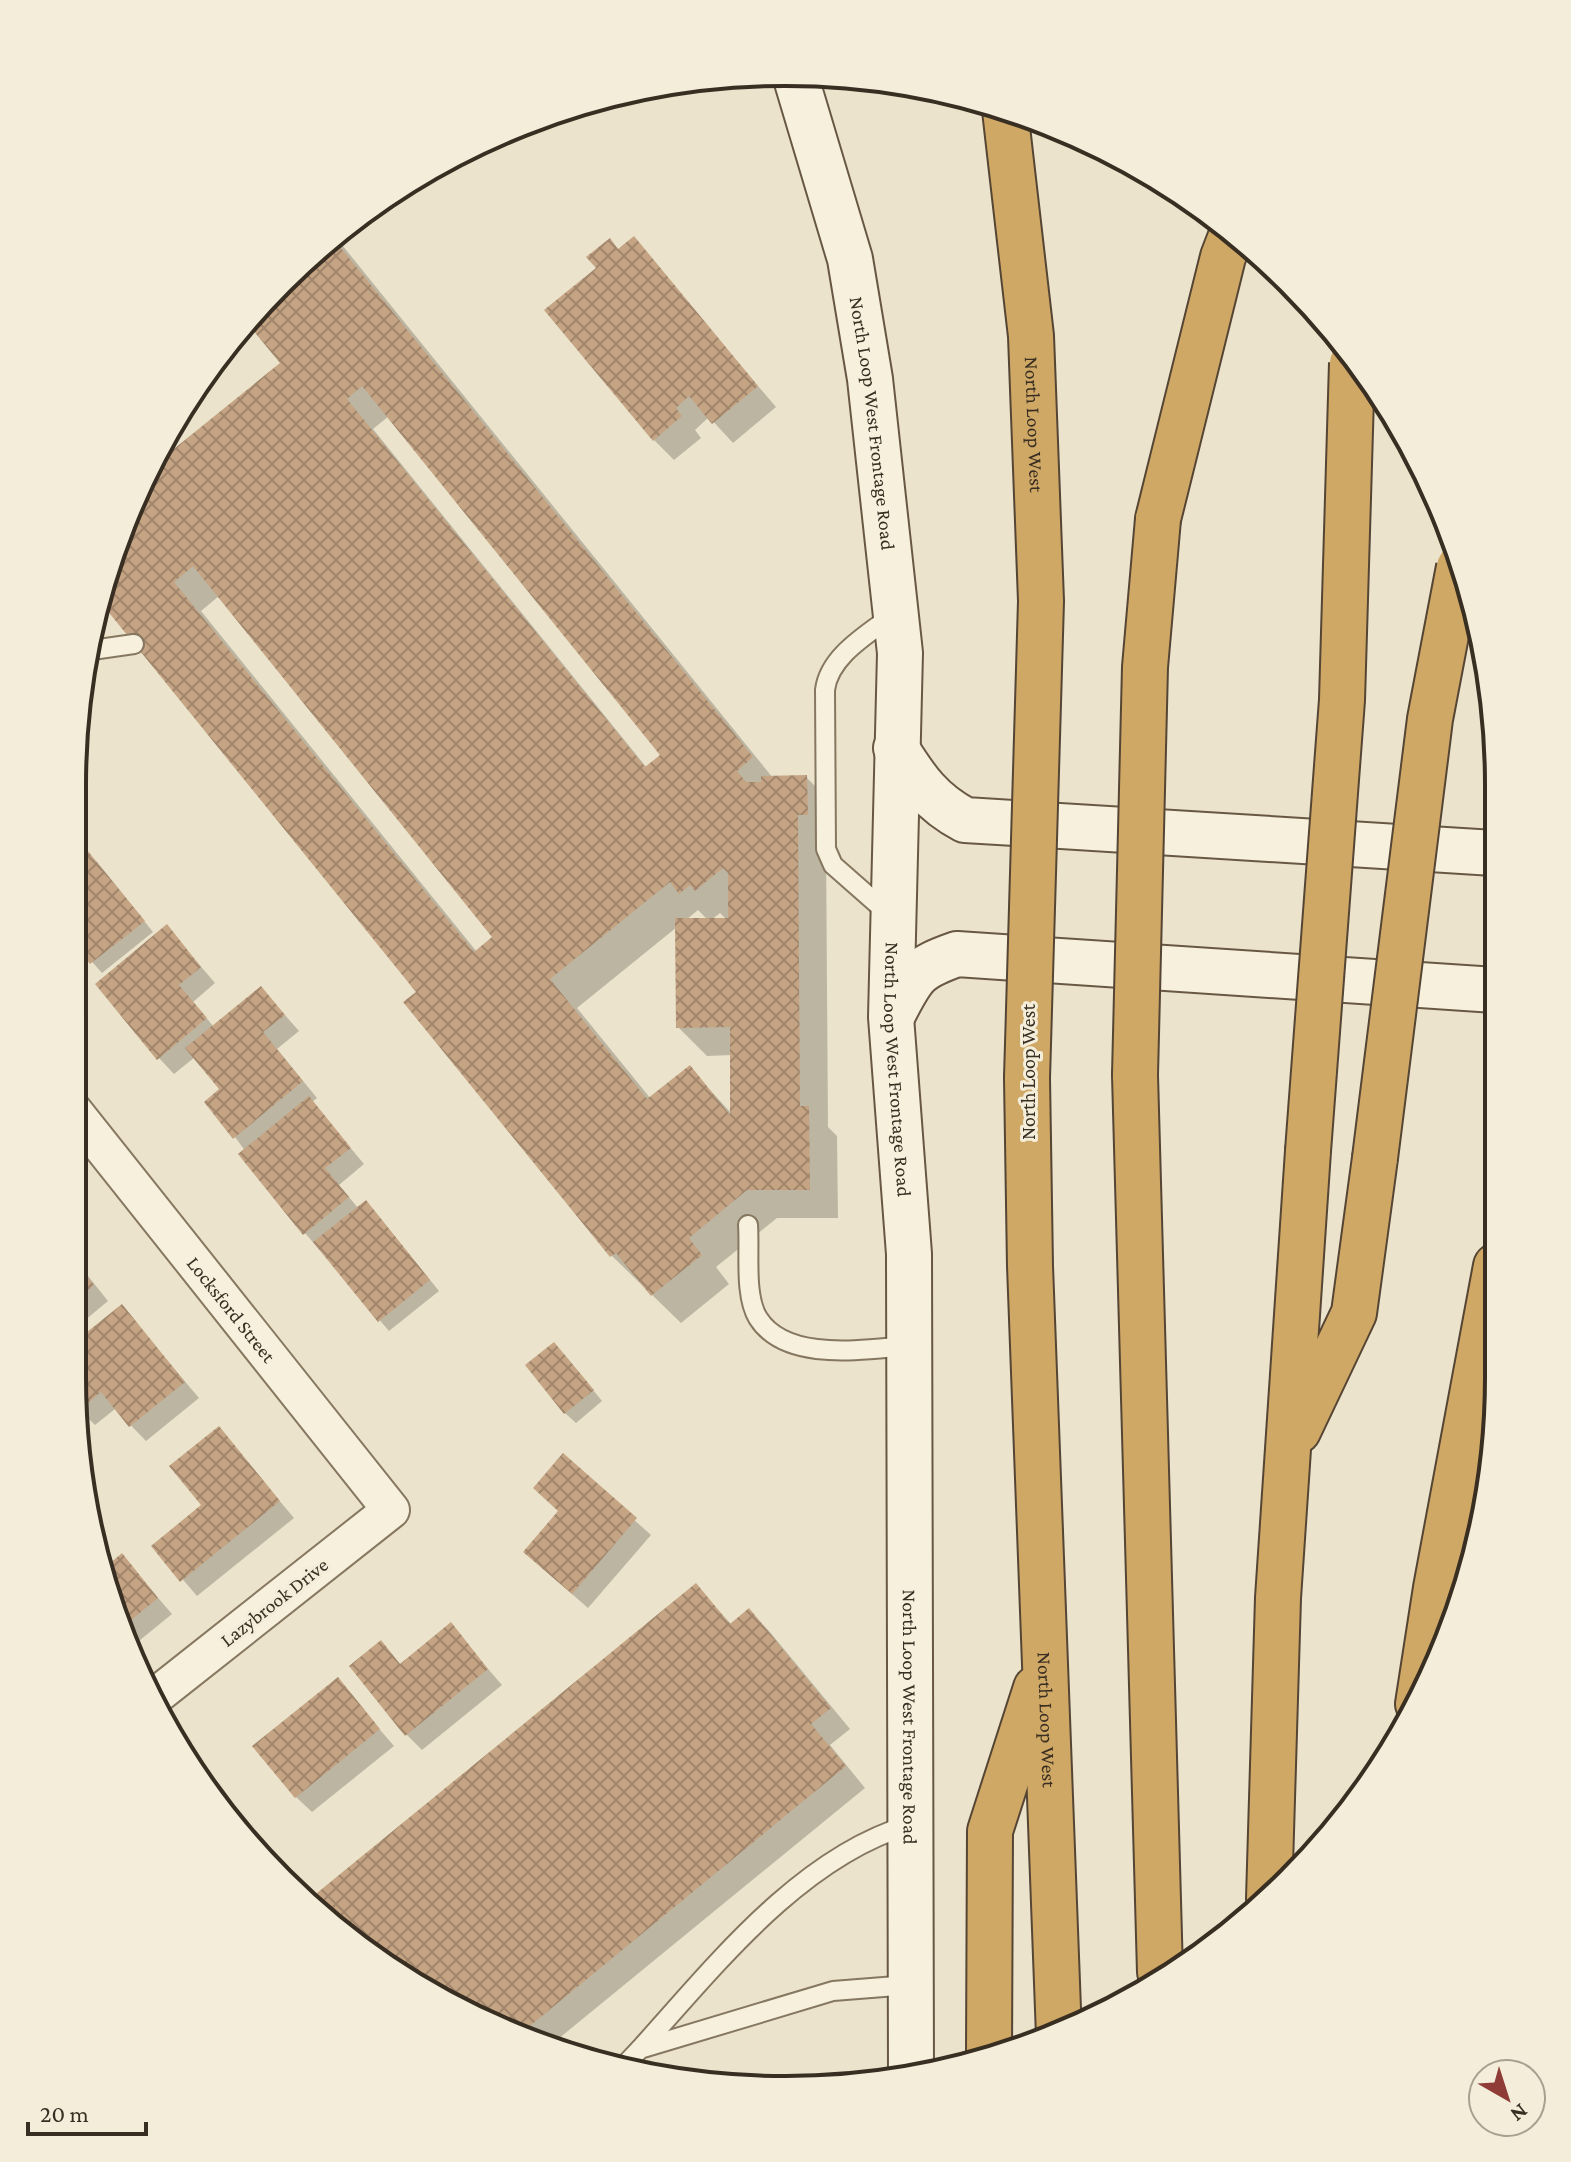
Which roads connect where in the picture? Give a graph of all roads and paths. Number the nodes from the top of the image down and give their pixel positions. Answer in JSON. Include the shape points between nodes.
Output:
{"nodes":[{"id":1,"x":798,"y":86,"type":"edge"},
{"id":2,"x":1006,"y":122,"type":"edge"},
{"id":3,"x":1228,"y":245,"type":"edge"},
{"id":4,"x":1352,"y":376,"type":"edge"},
{"id":5,"x":1455,"y":586,"type":"edge"},
{"id":6,"x":896,"y":613,"type":"junction"},
{"id":7,"x":134,"y":644,"type":"dead end"},
{"id":8,"x":99,"y":649,"type":"edge"},
{"id":9,"x":896,"y":748,"type":"junction"},
{"id":10,"x":1485,"y":852,"type":"edge"},
{"id":11,"x":893,"y":918,"type":"junction"},
{"id":12,"x":1485,"y":989,"type":"edge"},
{"id":13,"x":891,"y":1017,"type":"junction"},
{"id":14,"x":86,"y":1127,"type":"edge"},
{"id":15,"x":748,"y":1225,"type":"dead end"},
{"id":16,"x":1485,"y":1325,"type":"edge"},
{"id":17,"x":909,"y":1346,"type":"junction"},
{"id":18,"x":1287,"y":1455,"type":"junction"},
{"id":19,"x":391,"y":1510,"type":"joint"},
{"id":20,"x":1046,"y":1655,"type":"junction"},
{"id":21,"x":1425,"y":1660,"type":"edge"},
{"id":22,"x":161,"y":1692,"type":"edge"},
{"id":23,"x":909,"y":1825,"type":"junction"},
{"id":24,"x":1270,"y":1881,"type":"edge"},
{"id":25,"x":1160,"y":1967,"type":"edge"},
{"id":26,"x":909,"y":1985,"type":"junction"},
{"id":27,"x":1058,"y":2021,"type":"edge"},
{"id":28,"x":989,"y":2045,"type":"edge"},
{"id":29,"x":640,"y":2049,"type":"junction"},
{"id":30,"x":631,"y":2059,"type":"edge"},
{"id":31,"x":911,"y":2065,"type":"edge"}],
"edges":[{"from":1,"to":6,"type":"main road","name":"North Loop West Frontage Road","via":[[850,259],[870,379]]},
{"from":2,"to":20,"type":"highway","name":"North Loop West","bridge":true,"via":[[1031,336],[1041,601],[1027,1078]]},
{"from":3,"to":25,"type":"highway","bridge":true,"via":[[1158,519],[1145,667],[1135,1075]]},
{"from":4,"to":18,"type":"highway","bridge":true,"via":[[1342,700]]},
{"from":5,"to":18,"type":"highway","bridge":true,"via":[[1430,719],[1354,1313]]},
{"from":6,"to":9,"type":"main road","name":"North Loop West Frontage Road"},
{"from":6,"to":11,"type":"lane","via":[[837,661],[825,690],[826,849],[833,865]]},
{"from":7,"to":8,"type":"lane"},
{"from":9,"to":10,"type":"main road","via":[[921,788],[965,820]]},
{"from":9,"to":11,"type":"main road","name":"North Loop West Frontage Road"},
{"from":11,"to":13,"type":"main road","name":"North Loop West Frontage Road"},
{"from":12,"to":13,"type":"main road","via":[[957,954],[925,965]]},
{"from":13,"to":17,"type":"main road","name":"North Loop West Frontage Road","via":[[909,1254]]},
{"from":14,"to":19,"type":"street","name":"Locksford Street"},
{"from":15,"to":17,"type":"lane","via":[[752,1300],[757,1317],[770,1330],[829,1352]]},
{"from":16,"to":21,"type":"highway"},
{"from":17,"to":23,"type":"main road","name":"North Loop West Frontage Road"},
{"from":18,"to":24,"type":"highway"},
{"from":19,"to":22,"type":"street","name":"Lazybrook Drive"},
{"from":20,"to":27,"type":"highway","name":"North Loop West"},
{"from":20,"to":28,"type":"highway","via":[[990,1831]]},
{"from":23,"to":26,"type":"main road","name":"North Loop West Frontage Road"},
{"from":23,"to":29,"type":"lane","via":[[858,1843],[819,1871],[730,1949]]},
{"from":26,"to":29,"type":"lane","via":[[833,1991]]},
{"from":26,"to":31,"type":"main road","name":"North Loop West Frontage Road"},
{"from":29,"to":30,"type":"lane"}]}
